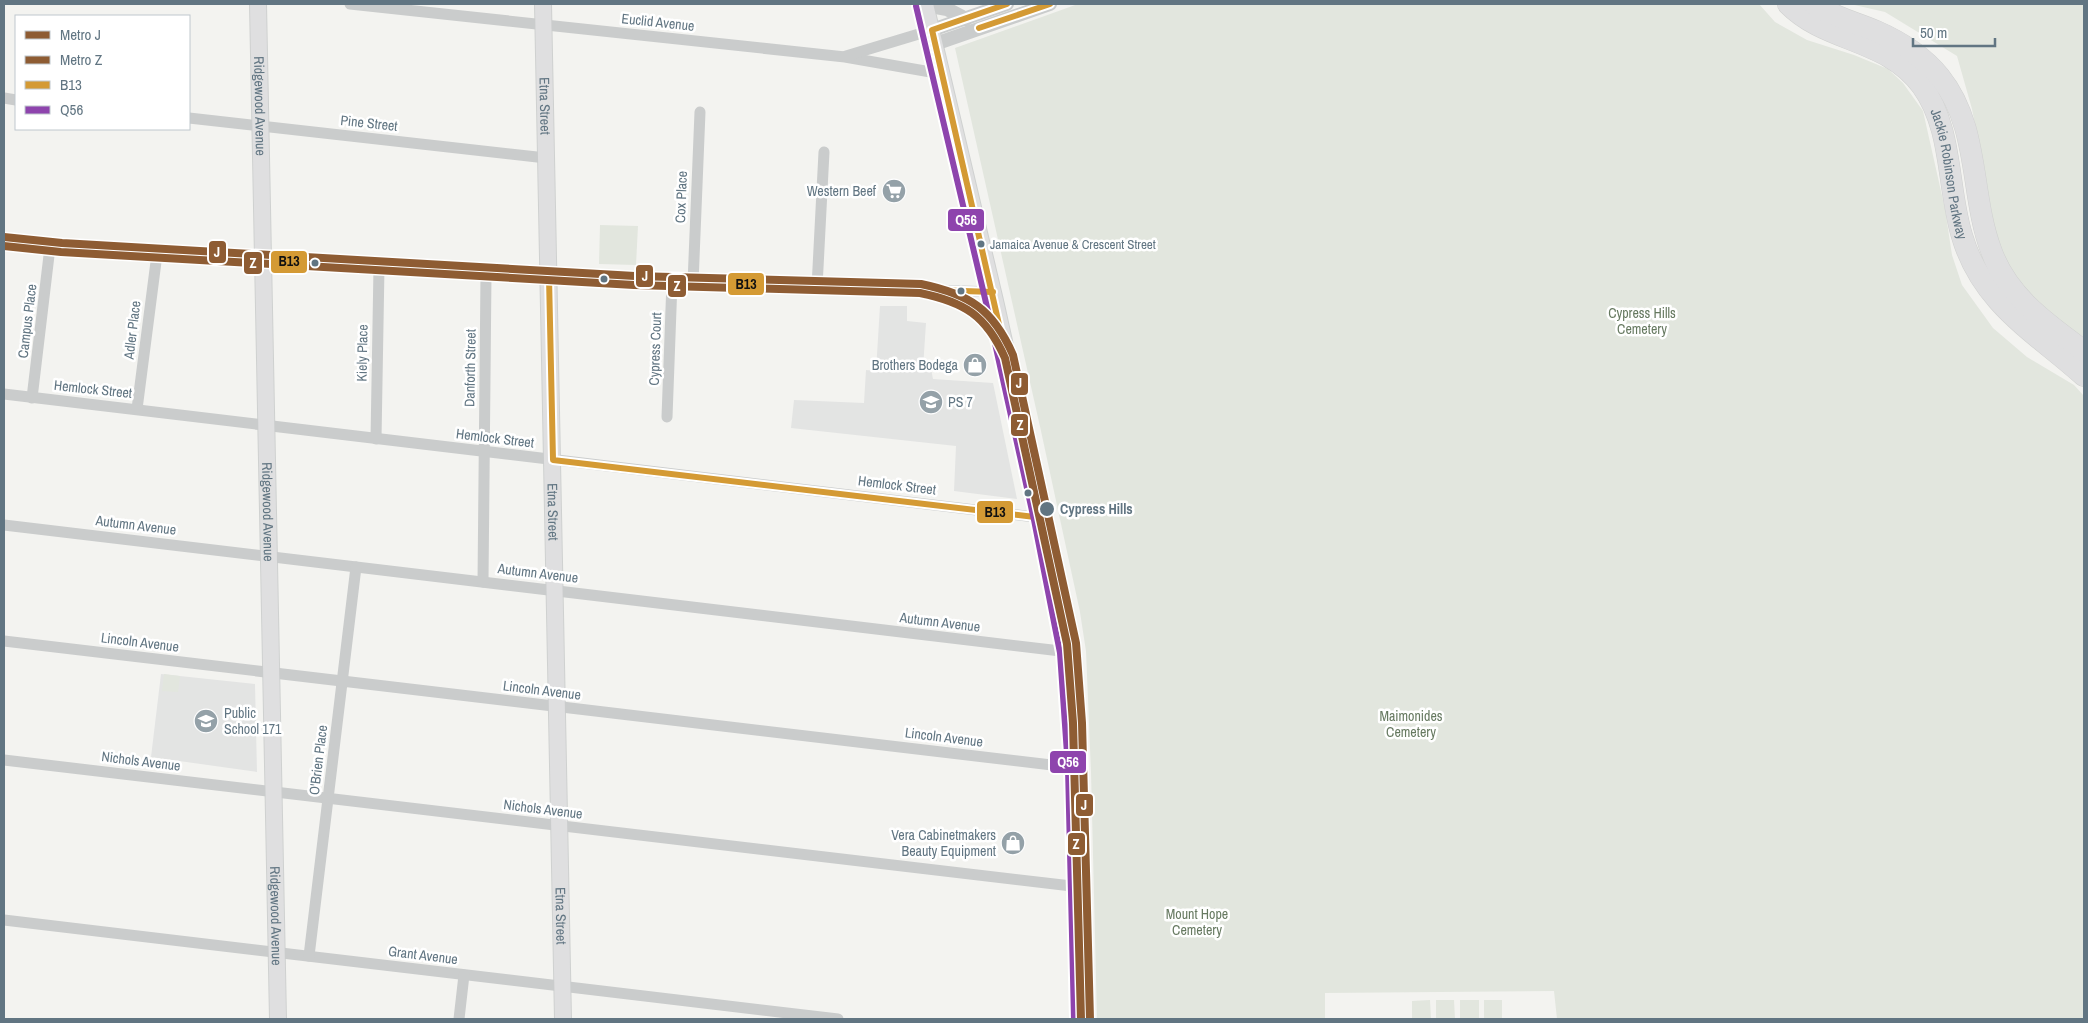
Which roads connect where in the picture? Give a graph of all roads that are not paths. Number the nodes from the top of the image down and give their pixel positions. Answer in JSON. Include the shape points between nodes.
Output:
{"nodes":[{"id":1,"x":258,"y":4,"type":"edge"},
{"id":2,"x":350,"y":4,"type":"edge"},
{"id":3,"x":543,"y":4,"type":"edge"},
{"id":4,"x":925,"y":4,"type":"edge"},
{"id":5,"x":1007,"y":4,"type":"edge"},
{"id":6,"x":1050,"y":4,"type":"edge"},
{"id":7,"x":1788,"y":4,"type":"edge"},
{"id":8,"x":1814,"y":4,"type":"edge"},
{"id":9,"x":966,"y":19,"type":"junction"},
{"id":10,"x":544,"y":25,"type":"junction"},
{"id":11,"x":934,"y":37,"type":"junction"},
{"id":12,"x":845,"y":57,"type":"junction"},
{"id":13,"x":942,"y":74,"type":"junction"},
{"id":14,"x":700,"y":112,"type":"dead end"},
{"id":15,"x":190,"y":118,"type":"edge"},
{"id":16,"x":260,"y":126,"type":"junction"},
{"id":17,"x":824,"y":152,"type":"dead end"},
{"id":18,"x":546,"y":158,"type":"junction"},
{"id":19,"x":4,"y":244,"type":"edge"},
{"id":20,"x":50,"y":247,"type":"junction"},
{"id":21,"x":157,"y":254,"type":"junction"},
{"id":22,"x":263,"y":260,"type":"junction"},
{"id":23,"x":379,"y":267,"type":"junction"},
{"id":24,"x":486,"y":274,"type":"junction"},
{"id":25,"x":549,"y":277,"type":"junction"},
{"id":26,"x":672,"y":282,"type":"junction"},
{"id":27,"x":693,"y":283,"type":"junction"},
{"id":28,"x":817,"y":287,"type":"junction"},
{"id":29,"x":993,"y":292,"type":"junction"},
{"id":30,"x":2084,"y":351,"type":"edge"},
{"id":31,"x":2084,"y":376,"type":"edge"},
{"id":32,"x":4,"y":394,"type":"edge"},
{"id":33,"x":32,"y":398,"type":"junction"},
{"id":34,"x":137,"y":409,"type":"junction"},
{"id":35,"x":668,"y":417,"type":"dead end"},
{"id":36,"x":267,"y":426,"type":"junction"},
{"id":37,"x":376,"y":439,"type":"junction"},
{"id":38,"x":484,"y":452,"type":"junction"},
{"id":39,"x":552,"y":460,"type":"junction"},
{"id":40,"x":1043,"y":518,"type":"junction"},
{"id":41,"x":4,"y":525,"type":"edge"},
{"id":42,"x":269,"y":556,"type":"junction"},
{"id":43,"x":356,"y":567,"type":"junction"},
{"id":44,"x":483,"y":582,"type":"junction"},
{"id":45,"x":555,"y":591,"type":"junction"},
{"id":46,"x":4,"y":641,"type":"edge"},
{"id":47,"x":1069,"y":652,"type":"junction"},
{"id":48,"x":272,"y":673,"type":"junction"},
{"id":49,"x":342,"y":681,"type":"junction"},
{"id":50,"x":557,"y":706,"type":"junction"},
{"id":51,"x":4,"y":760,"type":"edge"},
{"id":52,"x":1077,"y":768,"type":"junction"},
{"id":53,"x":274,"y":792,"type":"junction"},
{"id":54,"x":328,"y":799,"type":"junction"},
{"id":55,"x":560,"y":826,"type":"junction"},
{"id":56,"x":1080,"y":888,"type":"junction"},
{"id":57,"x":4,"y":920,"type":"edge"},
{"id":58,"x":277,"y":952,"type":"junction"},
{"id":59,"x":309,"y":956,"type":"junction"},
{"id":60,"x":464,"y":975,"type":"junction"},
{"id":61,"x":562,"y":987,"type":"junction"},
{"id":62,"x":278,"y":1019,"type":"edge"},
{"id":63,"x":459,"y":1019,"type":"edge"},
{"id":64,"x":563,"y":1019,"type":"edge"},
{"id":65,"x":838,"y":1019,"type":"edge"},
{"id":66,"x":1083,"y":1019,"type":"edge"}],
"edges":[{"from":1,"to":16,"type":"main road","name":"Ridgewood Avenue"},
{"from":2,"to":10,"type":"street","name":"Euclid Avenue"},
{"from":3,"to":10,"type":"main road","name":"Etna Street"},
{"from":4,"to":9,"type":"street"},
{"from":4,"to":11,"type":"main road"},
{"from":5,"to":9,"type":"street"},
{"from":6,"to":11,"type":"street"},
{"from":7,"to":31,"type":"highway","name":"Jackie Robinson Parkway","via":[[1820,26],[1889,56],[1916,78],[1937,115],[1958,224],[1976,270],[2007,312]]},
{"from":8,"to":30,"type":"highway","name":"Jackie Robinson Parkway","via":[[1886,36],[1918,56],[1939,76],[1964,122],[1987,240],[1996,263],[2006,281],[2029,308]]},
{"from":9,"to":11,"type":"street"},
{"from":10,"to":12,"type":"street","name":"Euclid Avenue"},
{"from":10,"to":18,"type":"main road","name":"Etna Street"},
{"from":11,"to":12,"type":"street","name":"Euclid Avenue"},
{"from":11,"to":13,"type":"main road"},
{"from":12,"to":13,"type":"street","name":"Euclid Avenue"},
{"from":13,"to":29,"type":"main road"},
{"from":14,"to":27,"type":"street","name":"Cox Place"},
{"from":15,"to":16,"type":"street","name":"Pine Street"},
{"from":16,"to":18,"type":"street","name":"Pine Street"},
{"from":16,"to":22,"type":"main road","name":"Ridgewood Avenue"},
{"from":17,"to":28,"type":"street"},
{"from":18,"to":25,"type":"main road","name":"Etna Street"},
{"from":19,"to":20,"type":"street"},
{"from":20,"to":21,"type":"street"},
{"from":20,"to":33,"type":"street","name":"Campus Place"},
{"from":21,"to":22,"type":"street"},
{"from":21,"to":34,"type":"street","name":"Adler Place"},
{"from":22,"to":23,"type":"street"},
{"from":22,"to":36,"type":"main road","name":"Ridgewood Avenue"},
{"from":23,"to":24,"type":"street"},
{"from":23,"to":37,"type":"street","name":"Kiely Place"},
{"from":24,"to":25,"type":"street"},
{"from":24,"to":38,"type":"street","name":"Danforth Street"},
{"from":25,"to":26,"type":"street"},
{"from":25,"to":39,"type":"main road","name":"Etna Street"},
{"from":26,"to":27,"type":"street"},
{"from":26,"to":35,"type":"street","name":"Cypress Court"},
{"from":27,"to":28,"type":"street"},
{"from":28,"to":29,"type":"street"},
{"from":29,"to":40,"type":"main road"},
{"from":32,"to":33,"type":"street","name":"Hemlock Street"},
{"from":33,"to":34,"type":"street","name":"Hemlock Street"},
{"from":34,"to":36,"type":"street","name":"Hemlock Street"},
{"from":36,"to":37,"type":"street","name":"Hemlock Street"},
{"from":36,"to":42,"type":"main road","name":"Ridgewood Avenue"},
{"from":37,"to":38,"type":"street","name":"Hemlock Street"},
{"from":38,"to":39,"type":"street","name":"Hemlock Street"},
{"from":38,"to":44,"type":"street","name":"Danforth Street"},
{"from":39,"to":40,"type":"street","name":"Hemlock Street"},
{"from":39,"to":45,"type":"main road","name":"Etna Street"},
{"from":40,"to":47,"type":"main road"},
{"from":41,"to":42,"type":"street","name":"Autumn Avenue"},
{"from":42,"to":43,"type":"street","name":"Autumn Avenue"},
{"from":42,"to":48,"type":"main road","name":"Ridgewood Avenue"},
{"from":43,"to":44,"type":"street","name":"Autumn Avenue"},
{"from":43,"to":49,"type":"street","name":"O'Brien Place"},
{"from":44,"to":45,"type":"street","name":"Autumn Avenue"},
{"from":45,"to":47,"type":"street","name":"Autumn Avenue"},
{"from":45,"to":50,"type":"main road","name":"Etna Street"},
{"from":46,"to":48,"type":"street","name":"Lincoln Avenue"},
{"from":47,"to":52,"type":"main road"},
{"from":48,"to":49,"type":"street","name":"Lincoln Avenue"},
{"from":48,"to":53,"type":"main road","name":"Ridgewood Avenue"},
{"from":49,"to":50,"type":"street","name":"Lincoln Avenue"},
{"from":49,"to":54,"type":"street","name":"O'Brien Place"},
{"from":50,"to":52,"type":"street","name":"Lincoln Avenue"},
{"from":50,"to":55,"type":"main road","name":"Etna Street"},
{"from":51,"to":53,"type":"street","name":"Nichols Avenue"},
{"from":52,"to":56,"type":"main road"},
{"from":53,"to":54,"type":"street","name":"Nichols Avenue"},
{"from":53,"to":58,"type":"main road","name":"Ridgewood Avenue"},
{"from":54,"to":55,"type":"street","name":"Nichols Avenue"},
{"from":54,"to":59,"type":"street","name":"O'Brien Place"},
{"from":55,"to":56,"type":"street","name":"Nichols Avenue"},
{"from":55,"to":61,"type":"main road","name":"Etna Street"},
{"from":56,"to":66,"type":"main road"},
{"from":57,"to":58,"type":"street","name":"Grant Avenue"},
{"from":58,"to":59,"type":"street","name":"Grant Avenue"},
{"from":58,"to":62,"type":"main road","name":"Ridgewood Avenue"},
{"from":59,"to":60,"type":"street","name":"Grant Avenue"},
{"from":60,"to":61,"type":"street","name":"Grant Avenue"},
{"from":60,"to":63,"type":"street"},
{"from":61,"to":64,"type":"main road","name":"Etna Street"},
{"from":61,"to":65,"type":"street","name":"Grant Avenue"}]}
